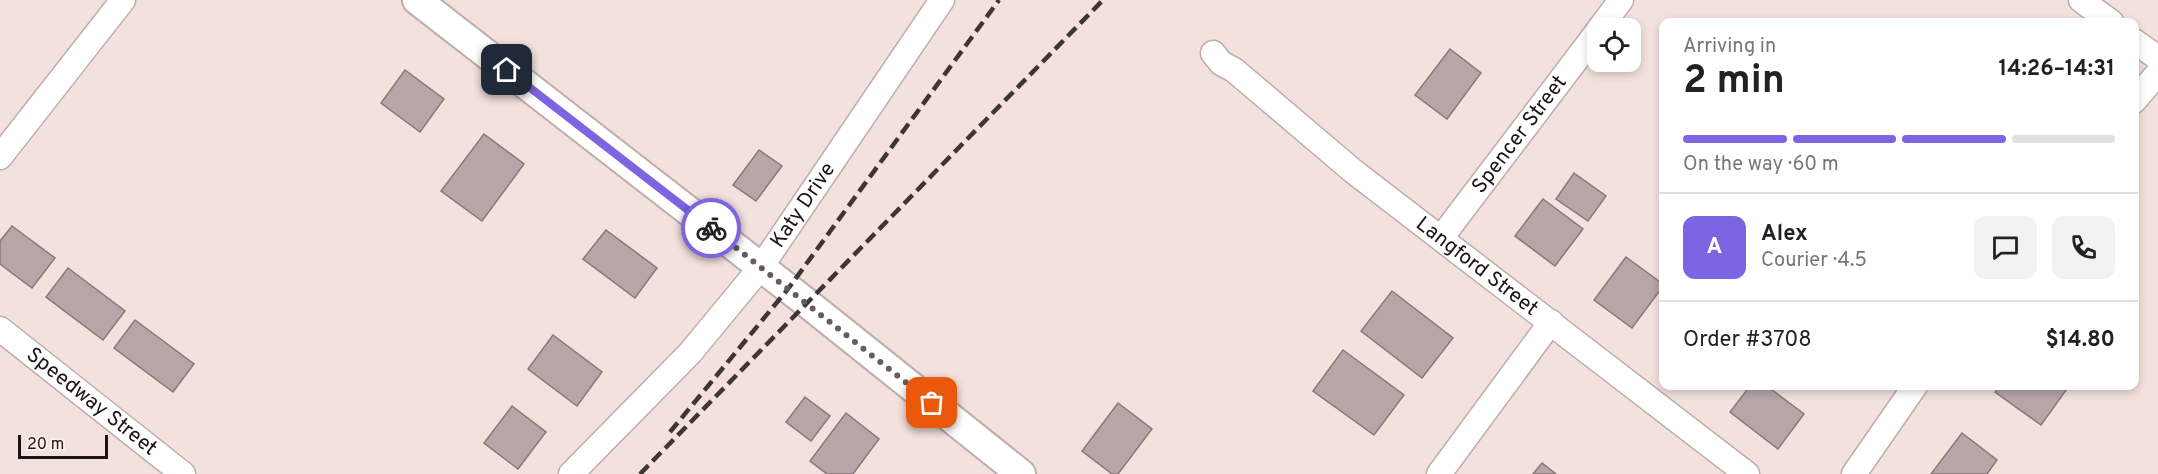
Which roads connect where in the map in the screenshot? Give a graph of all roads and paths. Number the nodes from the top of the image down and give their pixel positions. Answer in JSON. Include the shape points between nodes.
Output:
{"nodes":[{"id":1,"x":123,"y":0,"type":"edge"},
{"id":2,"x":417,"y":0,"type":"edge"},
{"id":3,"x":942,"y":0,"type":"edge"},
{"id":4,"x":1621,"y":0,"type":"edge"},
{"id":5,"x":2081,"y":0,"type":"edge"},
{"id":6,"x":1608,"y":18,"type":"edge"},
{"id":7,"x":2105,"y":18,"type":"edge"},
{"id":8,"x":2139,"y":44,"type":"edge"},
{"id":9,"x":1587,"y":46,"type":"edge"},
{"id":10,"x":1213,"y":53,"type":"dead end"},
{"id":11,"x":2158,"y":58,"type":"edge"},
{"id":12,"x":2158,"y":73,"type":"edge"},
{"id":13,"x":2139,"y":95,"type":"edge"},
{"id":14,"x":0,"y":157,"type":"edge"},
{"id":15,"x":1441,"y":238,"type":"junction"},
{"id":16,"x":761,"y":267,"type":"junction"},
{"id":17,"x":1551,"y":322,"type":"junction"},
{"id":18,"x":0,"y":329,"type":"edge"},
{"id":19,"x":1912,"y":390,"type":"edge"},
{"id":20,"x":183,"y":474,"type":"edge"},
{"id":21,"x":572,"y":474,"type":"edge"},
{"id":22,"x":1022,"y":474,"type":"edge"},
{"id":23,"x":1439,"y":474,"type":"edge"},
{"id":24,"x":1747,"y":474,"type":"edge"},
{"id":25,"x":1854,"y":474,"type":"edge"}],
"edges":[{"from":1,"to":14,"type":"street"},
{"from":2,"to":16,"type":"street"},
{"from":3,"to":16,"type":"street","name":"Katy Drive"},
{"from":4,"to":6,"type":"street","name":"Spencer Street"},
{"from":5,"to":7,"type":"street"},
{"from":8,"to":11,"type":"street"},
{"from":9,"to":15,"type":"street","name":"Spencer Street"},
{"from":10,"to":15,"type":"street","name":"Langford Street","via":[[1353,171]]},
{"from":12,"to":13,"type":"street"},
{"from":15,"to":17,"type":"street","name":"Langford Street"},
{"from":16,"to":21,"type":"street","name":"Katy Drive","via":[[690,353]]},
{"from":16,"to":22,"type":"street"},
{"from":17,"to":23,"type":"street"},
{"from":17,"to":24,"type":"street","name":"Langford Street"},
{"from":18,"to":20,"type":"street","name":"Speedway Street"},
{"from":19,"to":25,"type":"street"}]}
